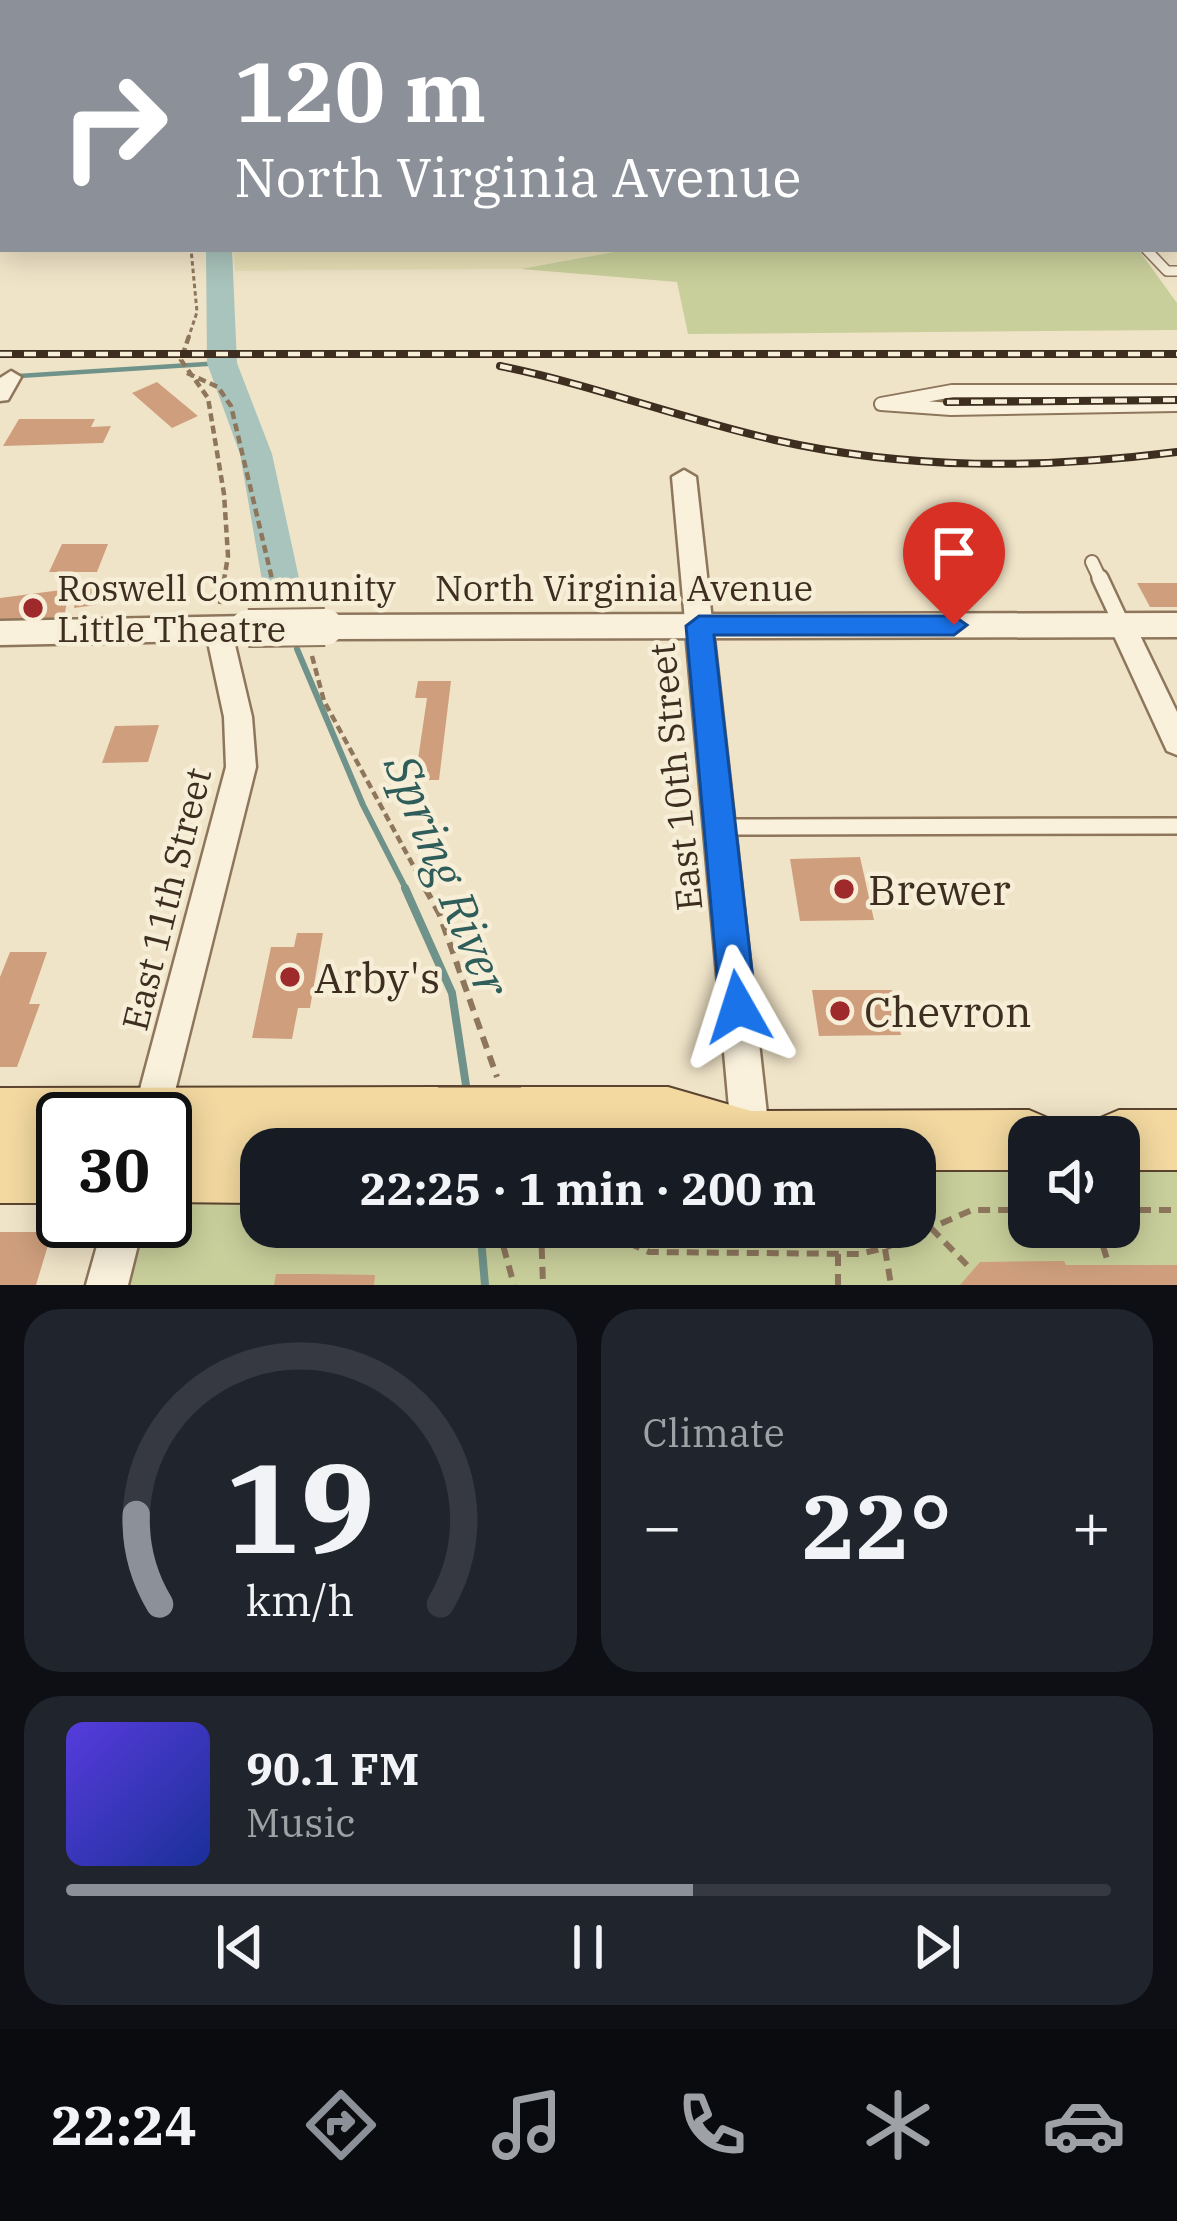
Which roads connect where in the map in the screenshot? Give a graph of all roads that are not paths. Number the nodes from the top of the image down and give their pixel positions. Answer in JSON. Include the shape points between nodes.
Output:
{"nodes":[{"id":1,"x":1149,"y":252,"type":"edge"},
{"id":2,"x":1177,"y":271,"type":"edge"},
{"id":3,"x":1177,"y":391,"type":"edge"},
{"id":4,"x":1177,"y":405,"type":"edge"},
{"id":5,"x":684,"y":477,"type":"dead end"},
{"id":6,"x":1092,"y":562,"type":"dead end"},
{"id":7,"x":1122,"y":625,"type":"junction"},
{"id":8,"x":1177,"y":625,"type":"edge"},
{"id":9,"x":699,"y":626,"type":"junction"},
{"id":10,"x":233,"y":628,"type":"junction"},
{"id":11,"x":0,"y":633,"type":"edge"},
{"id":12,"x":1177,"y":742,"type":"edge"},
{"id":13,"x":1177,"y":826,"type":"edge"},
{"id":14,"x":719,"y":827,"type":"junction"},
{"id":15,"x":158,"y":1092,"type":"edge"},
{"id":16,"x":0,"y":1118,"type":"edge"},
{"id":17,"x":36,"y":1118,"type":"edge"},
{"id":18,"x":192,"y":1118,"type":"edge"},
{"id":19,"x":699,"y":1128,"type":"edge"},
{"id":20,"x":743,"y":1128,"type":"edge"},
{"id":21,"x":1008,"y":1140,"type":"edge"},
{"id":22,"x":1140,"y":1140,"type":"edge"},
{"id":23,"x":1177,"y":1140,"type":"edge"},
{"id":24,"x":936,"y":1142,"type":"edge"},
{"id":25,"x":36,"y":1172,"type":"edge"},
{"id":26,"x":192,"y":1172,"type":"edge"},
{"id":27,"x":0,"y":1173,"type":"edge"},
{"id":28,"x":240,"y":1173,"type":"edge"},
{"id":29,"x":117,"y":1248,"type":"edge"},
{"id":30,"x":107,"y":1285,"type":"edge"}],
"edges":[{"from":1,"to":2,"type":"lane"},
{"from":3,"to":4,"type":"lane","via":[[952,391],[881,404]]},
{"from":5,"to":9,"type":"street","name":"East 10th Street"},
{"from":6,"to":7,"type":"lane"},
{"from":7,"to":8,"type":"street","name":"North Virginia Avenue"},
{"from":7,"to":9,"type":"street","name":"North Virginia Avenue"},
{"from":7,"to":12,"type":"street"},
{"from":9,"to":10,"type":"street","name":"North Virginia Avenue","bridge":true,"via":[[317,637]]},
{"from":9,"to":14,"type":"street","name":"East 10th Street"},
{"from":10,"to":11,"type":"street","name":"North Virginia Avenue"},
{"from":10,"to":15,"type":"street","name":"East 11th Street","via":[[241,767]]},
{"from":13,"to":14,"type":"lane"},
{"from":14,"to":20,"type":"street","name":"East 10th Street"},
{"from":16,"to":17,"type":"main road"},
{"from":18,"to":19,"type":"main road","bridge":true,"via":[[438,1116],[509,1099],[668,1116]]},
{"from":21,"to":24,"type":"main road"},
{"from":22,"to":23,"type":"main road"},
{"from":25,"to":27,"type":"main road"},
{"from":26,"to":28,"type":"main road"},
{"from":29,"to":30,"type":"street"}]}
